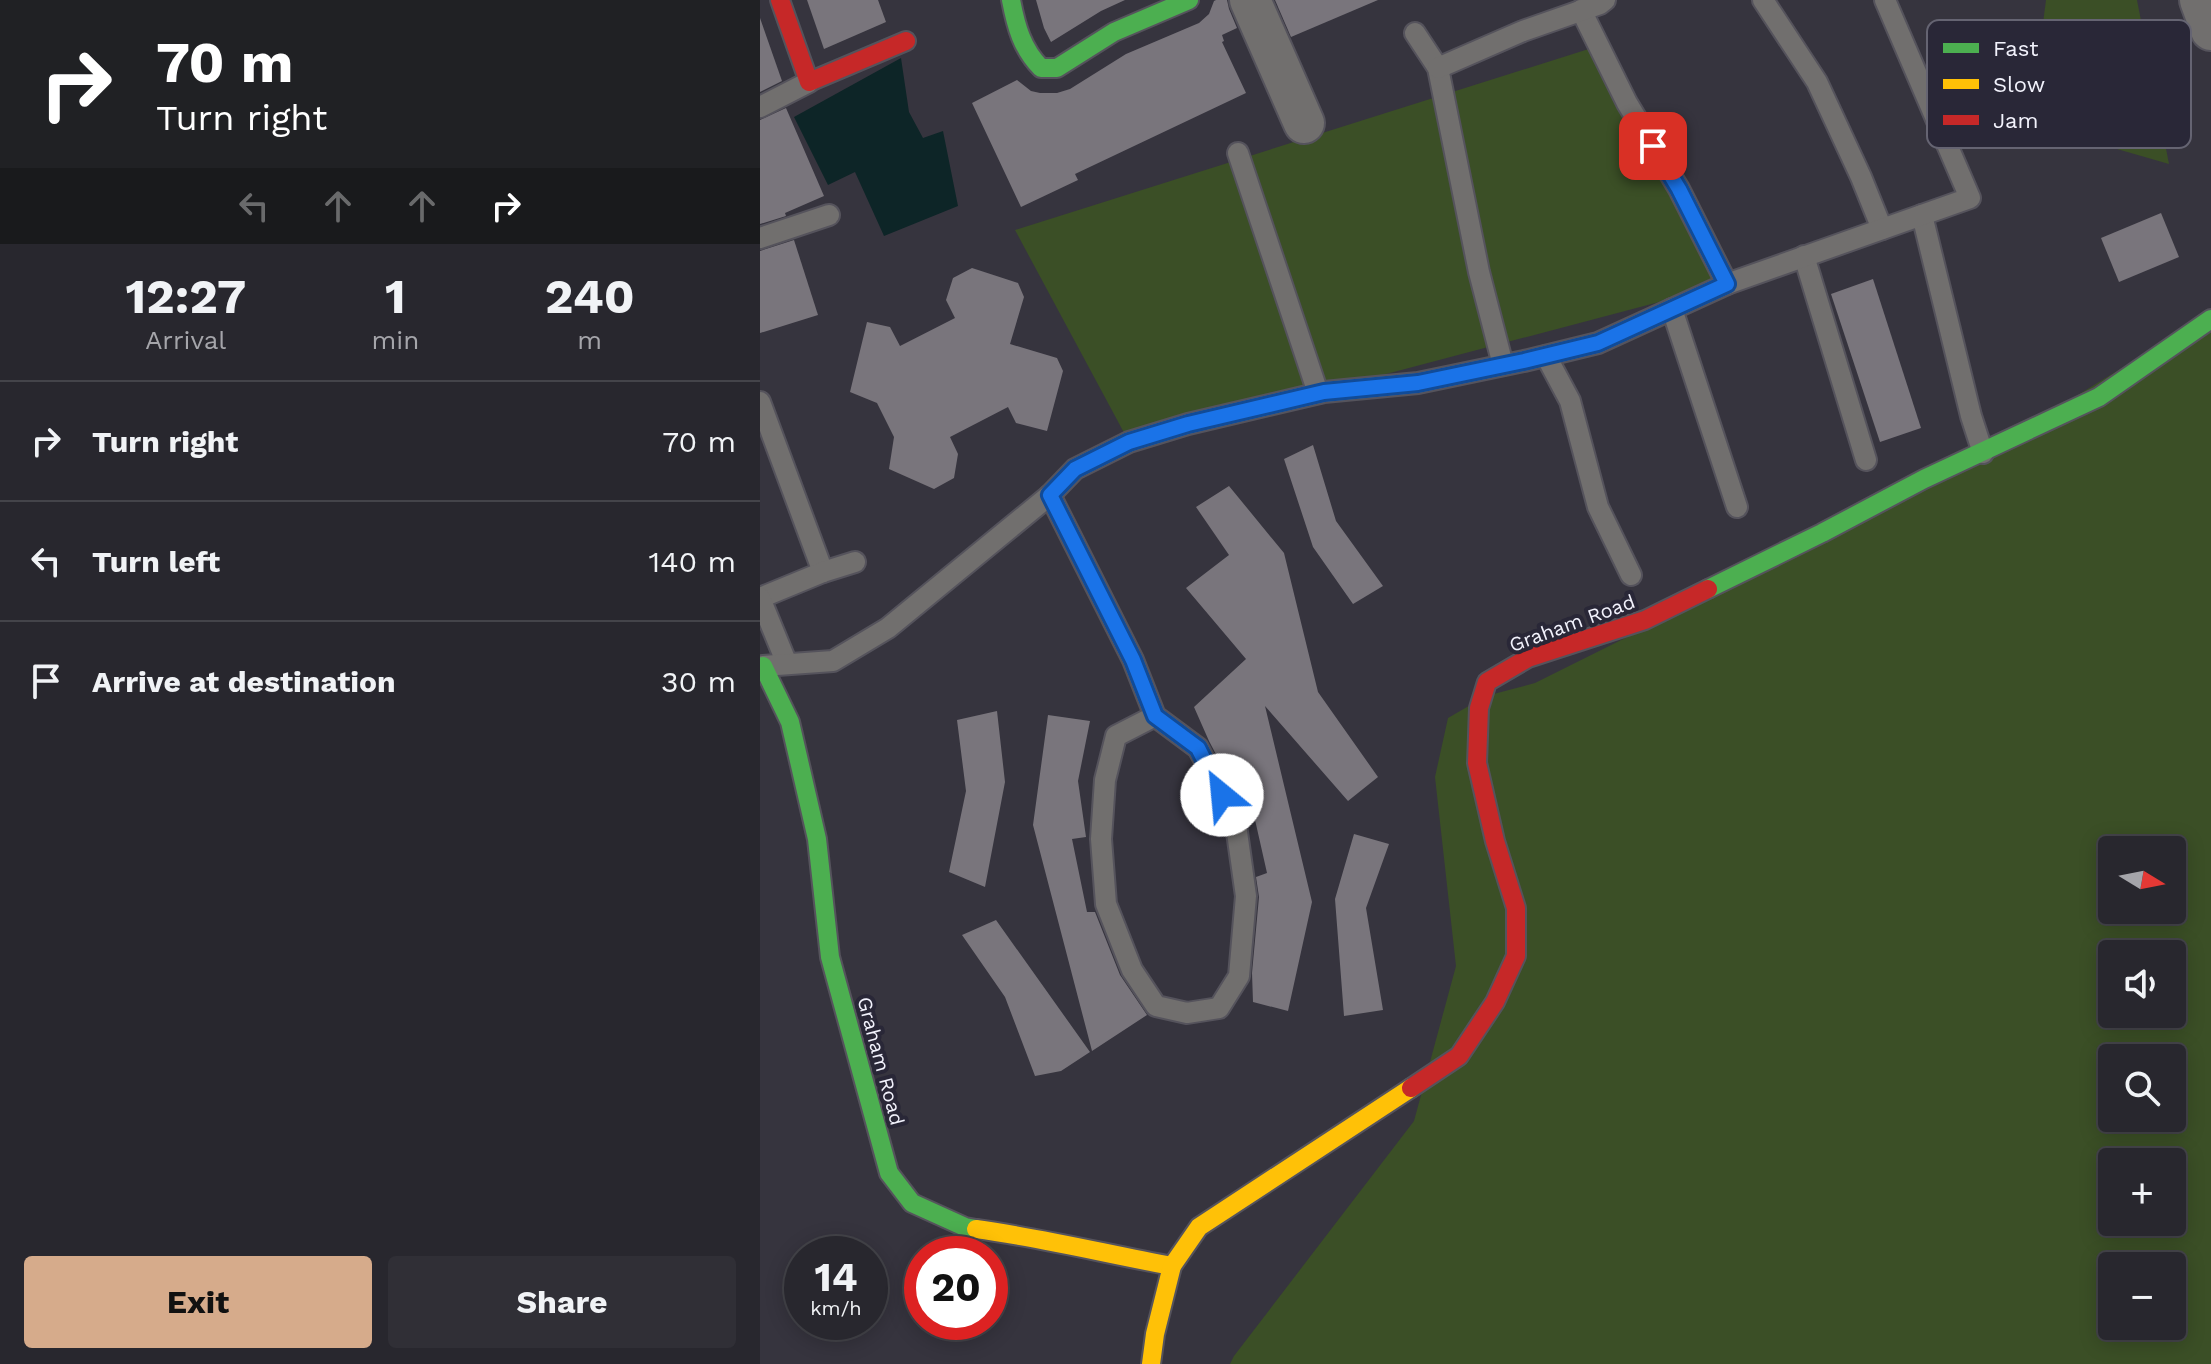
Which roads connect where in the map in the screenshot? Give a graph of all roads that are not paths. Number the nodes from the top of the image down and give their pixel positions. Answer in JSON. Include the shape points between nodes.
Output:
{"nodes":[{"id":1,"x":780,"y":0,"type":"edge"},
{"id":2,"x":1011,"y":0,"type":"edge"},
{"id":3,"x":1189,"y":0,"type":"edge"},
{"id":4,"x":1250,"y":0,"type":"edge"},
{"id":5,"x":1605,"y":0,"type":"edge"},
{"id":6,"x":1763,"y":0,"type":"edge"},
{"id":7,"x":1885,"y":0,"type":"edge"},
{"id":8,"x":2200,"y":0,"type":"edge"},
{"id":9,"x":1581,"y":10,"type":"junction"},
{"id":10,"x":2211,"y":30,"type":"edge"},
{"id":11,"x":1415,"y":33,"type":"dead end"},
{"id":12,"x":906,"y":41,"type":"dead end"},
{"id":13,"x":1438,"y":68,"type":"junction"},
{"id":14,"x":809,"y":82,"type":"junction"},
{"id":15,"x":1927,"y":98,"type":"edge"},
{"id":16,"x":760,"y":107,"type":"edge"},
{"id":17,"x":1304,"y":123,"type":"dead end"},
{"id":18,"x":1949,"y":148,"type":"edge"},
{"id":19,"x":1238,"y":153,"type":"dead end"},
{"id":20,"x":829,"y":215,"type":"dead end"},
{"id":21,"x":1922,"y":215,"type":"junction"},
{"id":22,"x":1882,"y":229,"type":"junction"},
{"id":23,"x":760,"y":238,"type":"edge"},
{"id":24,"x":1804,"y":256,"type":"junction"},
{"id":25,"x":1727,"y":284,"type":"junction"},
{"id":26,"x":1672,"y":309,"type":"junction"},
{"id":27,"x":2211,"y":319,"type":"edge"},
{"id":28,"x":1546,"y":356,"type":"junction"},
{"id":29,"x":1503,"y":365,"type":"junction"},
{"id":30,"x":1318,"y":393,"type":"junction"},
{"id":31,"x":760,"y":402,"type":"edge"},
{"id":32,"x":1983,"y":453,"type":"junction"},
{"id":33,"x":1866,"y":460,"type":"dead end"},
{"id":34,"x":1050,"y":495,"type":"junction"},
{"id":35,"x":1737,"y":507,"type":"dead end"},
{"id":36,"x":855,"y":562,"type":"dead end"},
{"id":37,"x":823,"y":572,"type":"junction"},
{"id":38,"x":1631,"y":575,"type":"dead end"},
{"id":39,"x":760,"y":598,"type":"edge"},
{"id":40,"x":787,"y":664,"type":"junction"},
{"id":41,"x":761,"y":666,"type":"edge"},
{"id":42,"x":1155,"y":716,"type":"junction"},
{"id":43,"x":1172,"y":1266,"type":"junction"},
{"id":44,"x":1151,"y":1364,"type":"edge"}],
"edges":[{"from":1,"to":14,"type":"street"},
{"from":2,"to":3,"type":"street","via":[[1030,58],[1041,68],[1057,68],[1114,32]]},
{"from":4,"to":17,"type":"street"},
{"from":5,"to":9,"type":"lane"},
{"from":6,"to":22,"type":"lane","via":[[1817,82]]},
{"from":7,"to":15,"type":"lane"},
{"from":8,"to":10,"type":"street"},
{"from":9,"to":13,"type":"lane"},
{"from":9,"to":25,"type":"lane"},
{"from":11,"to":13,"type":"lane"},
{"from":12,"to":14,"type":"street"},
{"from":13,"to":29,"type":"lane"},
{"from":14,"to":16,"type":"lane"},
{"from":18,"to":21,"type":"lane","via":[[1970,198]]},
{"from":19,"to":30,"type":"lane"},
{"from":20,"to":23,"type":"lane"},
{"from":21,"to":22,"type":"lane"},
{"from":21,"to":32,"type":"lane"},
{"from":22,"to":24,"type":"lane"},
{"from":24,"to":25,"type":"lane"},
{"from":24,"to":33,"type":"lane"},
{"from":25,"to":26,"type":"lane"},
{"from":26,"to":28,"type":"lane","via":[[1598,343]]},
{"from":26,"to":35,"type":"lane"},
{"from":27,"to":32,"type":"street","name":"Graham Road","via":[[2099,397]]},
{"from":28,"to":29,"type":"lane"},
{"from":28,"to":38,"type":"lane","via":[[1570,401],[1598,507]]},
{"from":29,"to":30,"type":"lane","via":[[1418,383]]},
{"from":30,"to":34,"type":"lane","via":[[1129,442],[1075,469]]},
{"from":31,"to":37,"type":"lane"},
{"from":32,"to":43,"type":"street","name":"Graham Road","via":[[1645,620],[1528,658],[1487,682],[1479,708],[1477,763],[1516,908],[1516,956],[1495,1002],[1459,1056],[1199,1227]]},
{"from":34,"to":40,"type":"lane","via":[[888,628],[833,661]]},
{"from":34,"to":42,"type":"lane","via":[[1133,660]]},
{"from":36,"to":37,"type":"lane"},
{"from":37,"to":39,"type":"lane"},
{"from":39,"to":40,"type":"lane"},
{"from":40,"to":41,"type":"lane"},
{"from":41,"to":43,"type":"street","name":"Graham Road","via":[[790,722],[817,839],[830,957],[889,1173],[912,1203],[965,1227]]},
{"from":42,"to":42,"type":"lane","via":[[1116,736],[1105,780],[1101,839],[1106,904],[1132,970],[1156,1006],[1187,1013],[1219,1008],[1239,976],[1246,896],[1235,818],[1198,748]]},
{"from":43,"to":44,"type":"street","name":"Graham Road"}]}
